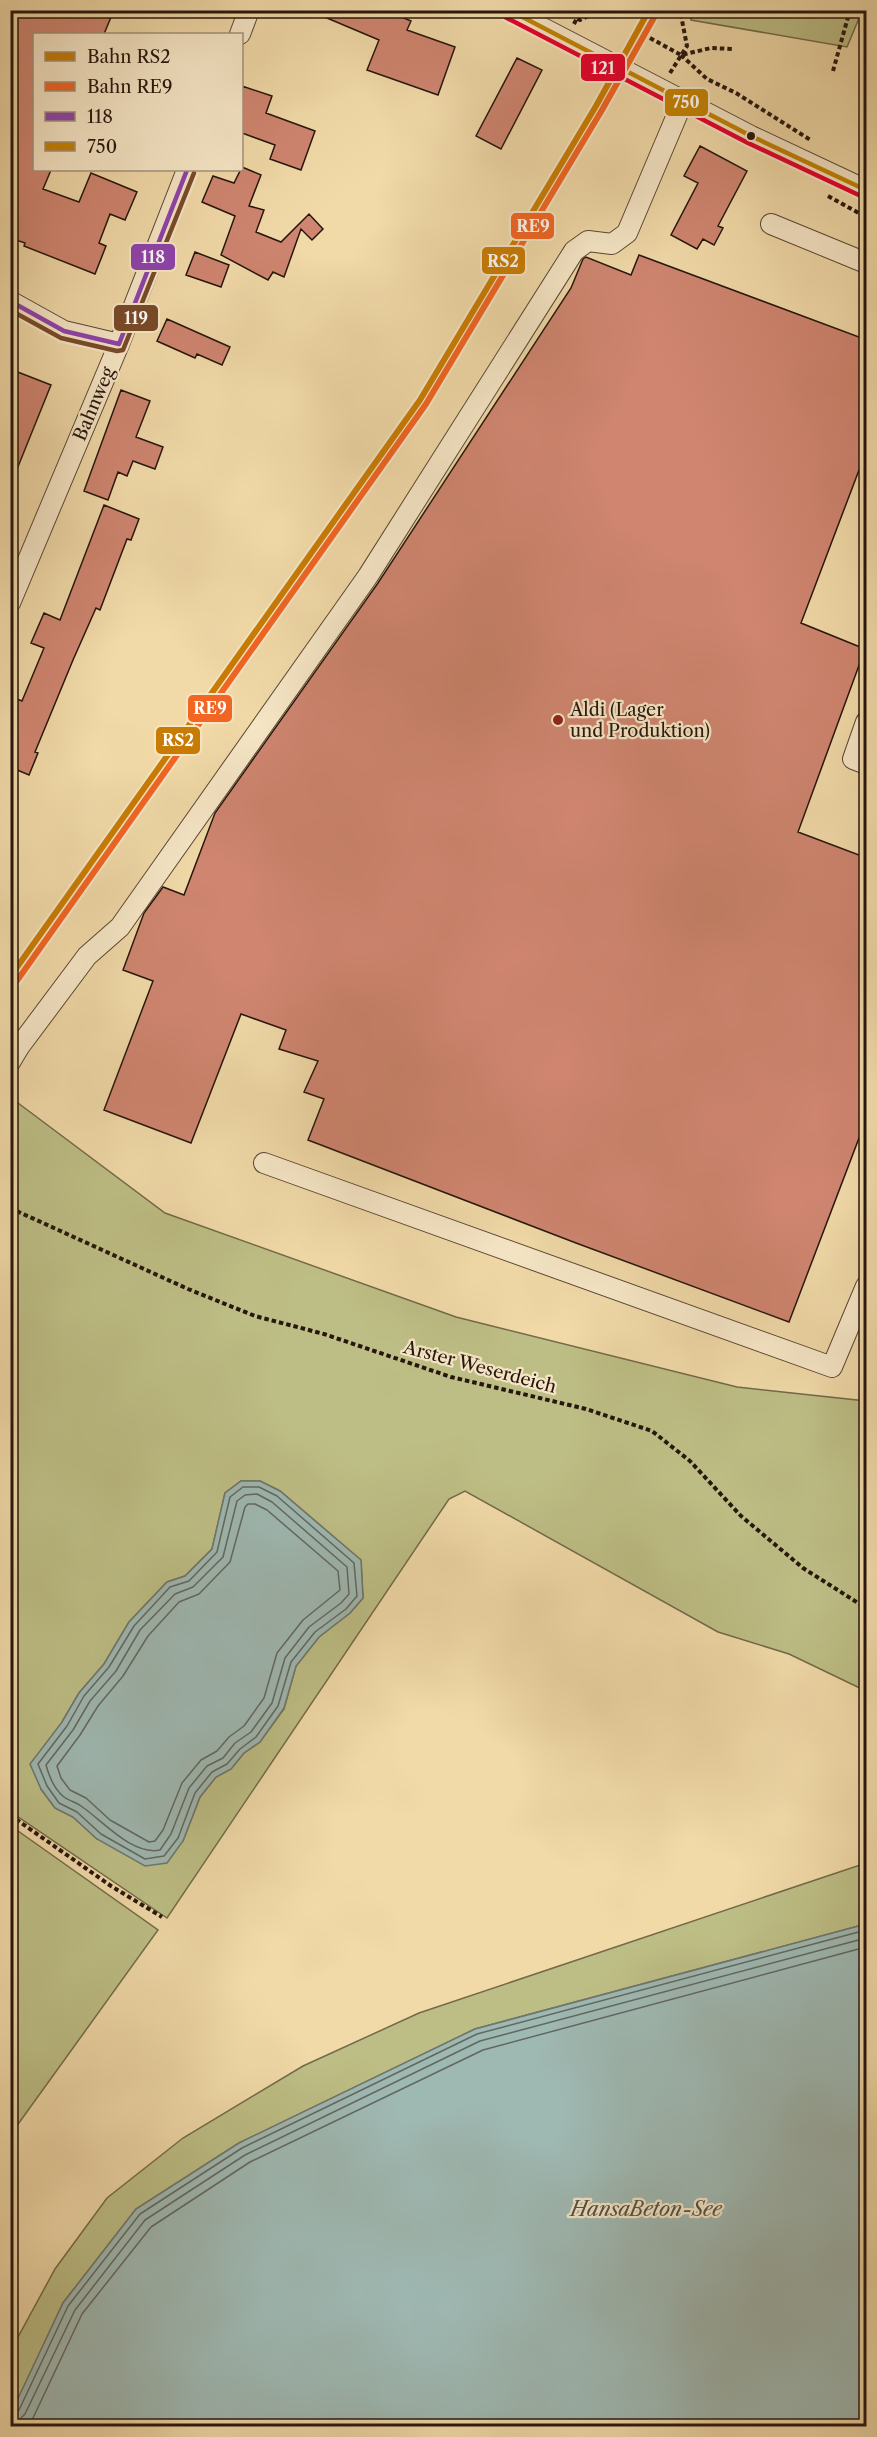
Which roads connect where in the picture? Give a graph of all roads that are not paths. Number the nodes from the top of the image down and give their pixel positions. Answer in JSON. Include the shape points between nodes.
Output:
{"nodes":[{"id":1,"x":249,"y":10,"type":"edge"},
{"id":2,"x":508,"y":10,"type":"edge"},
{"id":3,"x":240,"y":33,"type":"edge"},
{"id":4,"x":683,"y":101,"type":"junction"},
{"id":5,"x":188,"y":171,"type":"edge"},
{"id":6,"x":867,"y":190,"type":"edge"},
{"id":7,"x":771,"y":224,"type":"dead end"},
{"id":8,"x":867,"y":263,"type":"edge"},
{"id":9,"x":10,"y":301,"type":"edge"},
{"id":10,"x":119,"y":344,"type":"junction"},
{"id":11,"x":10,"y":603,"type":"edge"},
{"id":12,"x":867,"y":722,"type":"edge"},
{"id":13,"x":866,"y":764,"type":"edge"},
{"id":14,"x":10,"y":1062,"type":"edge"},
{"id":15,"x":264,"y":1163,"type":"dead end"},
{"id":16,"x":867,"y":1286,"type":"edge"}],
"edges":[{"from":1,"to":3,"type":"street"},
{"from":2,"to":4,"type":"street"},
{"from":4,"to":6,"type":"street"},
{"from":4,"to":14,"type":"street","via":[[627,233],[612,244],[588,242],[574,251],[368,576],[120,927],[87,956]]},
{"from":5,"to":10,"type":"street","name":"Bahnweg"},
{"from":7,"to":8,"type":"street"},
{"from":9,"to":10,"type":"street","via":[[64,331]]},
{"from":10,"to":11,"type":"street","name":"Bahnweg"},
{"from":12,"to":13,"type":"street","via":[[853,759]]},
{"from":15,"to":16,"type":"street","via":[[832,1367]]}]}
